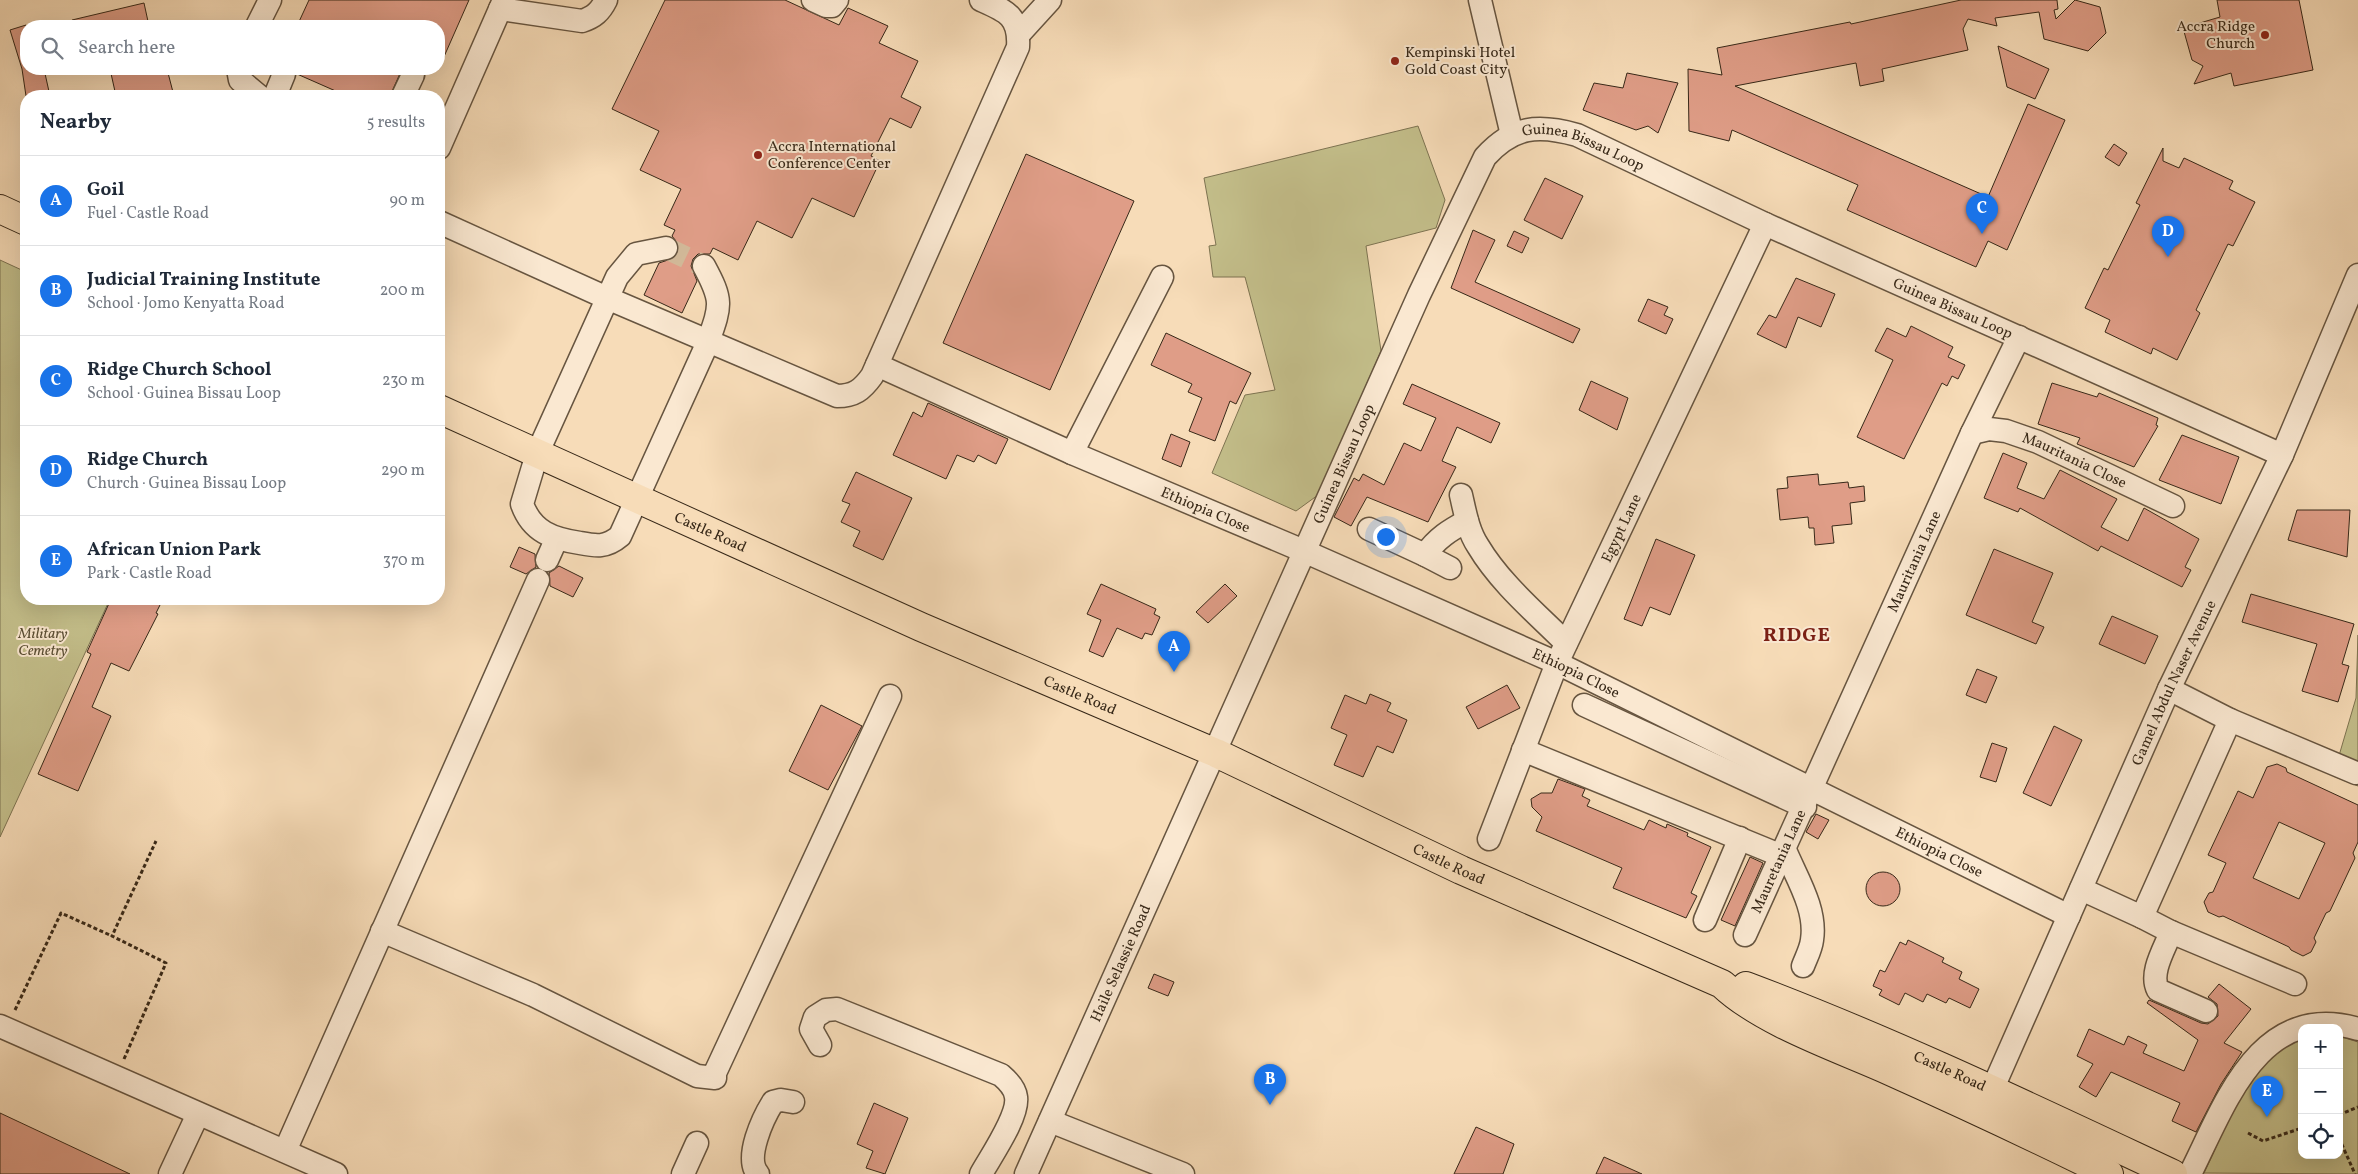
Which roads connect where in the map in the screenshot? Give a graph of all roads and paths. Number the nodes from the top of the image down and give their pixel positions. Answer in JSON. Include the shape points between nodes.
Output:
{"nodes":[{"id":1,"x":270,"y":0,"type":"edge"},
{"id":2,"x":606,"y":0,"type":"edge"},
{"id":3,"x":813,"y":0,"type":"edge"},
{"id":4,"x":837,"y":0,"type":"edge"},
{"id":5,"x":981,"y":0,"type":"edge"},
{"id":6,"x":1050,"y":0,"type":"edge"},
{"id":7,"x":1480,"y":0,"type":"edge"},
{"id":8,"x":502,"y":5,"type":"edge"},
{"id":9,"x":260,"y":20,"type":"edge"},
{"id":10,"x":1019,"y":34,"type":"junction"},
{"id":11,"x":239,"y":75,"type":"edge"},
{"id":12,"x":284,"y":75,"type":"edge"},
{"id":13,"x":414,"y":75,"type":"edge"},
{"id":14,"x":252,"y":90,"type":"edge"},
{"id":15,"x":278,"y":90,"type":"edge"},
{"id":16,"x":406,"y":90,"type":"edge"},
{"id":17,"x":445,"y":134,"type":"edge"},
{"id":18,"x":1512,"y":135,"type":"junction"},
{"id":19,"x":0,"y":210,"type":"edge"},
{"id":20,"x":20,"y":218,"type":"edge"},
{"id":21,"x":1764,"y":224,"type":"junction"},
{"id":22,"x":445,"y":225,"type":"edge"},
{"id":23,"x":666,"y":248,"type":"tunnel mouth"},
{"id":24,"x":704,"y":266,"type":"tunnel mouth"},
{"id":25,"x":2358,"y":275,"type":"edge"},
{"id":26,"x":1162,"y":277,"type":"dead end"},
{"id":27,"x":607,"y":298,"type":"junction"},
{"id":28,"x":2019,"y":337,"type":"junction"},
{"id":29,"x":708,"y":342,"type":"junction"},
{"id":30,"x":877,"y":365,"type":"junction"},
{"id":31,"x":445,"y":412,"type":"edge"},
{"id":32,"x":1972,"y":433,"type":"junction"},
{"id":33,"x":1072,"y":453,"type":"junction"},
{"id":34,"x":537,"y":454,"type":"junction"},
{"id":35,"x":2282,"y":455,"type":"junction"},
{"id":36,"x":1462,"y":495,"type":"dead end"},
{"id":37,"x":638,"y":498,"type":"junction"},
{"id":38,"x":2173,"y":506,"type":"dead end"},
{"id":39,"x":1467,"y":521,"type":"junction"},
{"id":40,"x":1369,"y":529,"type":"dead end"},
{"id":41,"x":556,"y":540,"type":"junction"},
{"id":42,"x":1306,"y":552,"type":"junction"},
{"id":43,"x":1426,"y":555,"type":"junction"},
{"id":44,"x":1450,"y":568,"type":"dead end"},
{"id":45,"x":1561,"y":653,"type":"junction"},
{"id":46,"x":2169,"y":690,"type":"junction"},
{"id":47,"x":890,"y":696,"type":"dead end"},
{"id":48,"x":1584,"y":705,"type":"dead end"},
{"id":49,"x":2230,"y":720,"type":"junction"},
{"id":50,"x":1523,"y":750,"type":"junction"},
{"id":51,"x":1216,"y":753,"type":"junction"},
{"id":52,"x":2356,"y":773,"type":"dead end"},
{"id":53,"x":1809,"y":797,"type":"junction"},
{"id":54,"x":1740,"y":838,"type":"junction"},
{"id":55,"x":1489,"y":840,"type":"dead end"},
{"id":56,"x":156,"y":841,"type":"dead end"},
{"id":57,"x":1783,"y":853,"type":"junction"},
{"id":58,"x":2081,"y":889,"type":"junction"},
{"id":59,"x":2069,"y":916,"type":"junction"},
{"id":60,"x":2142,"y":917,"type":"junction"},
{"id":61,"x":1705,"y":920,"type":"dead end"},
{"id":62,"x":382,"y":931,"type":"junction"},
{"id":63,"x":2171,"y":932,"type":"junction"},
{"id":64,"x":1745,"y":935,"type":"dead end"},
{"id":65,"x":112,"y":936,"type":"junction"},
{"id":66,"x":1803,"y":966,"type":"dead end"},
{"id":67,"x":1722,"y":984,"type":"junction"},
{"id":68,"x":2295,"y":984,"type":"dead end"},
{"id":69,"x":2206,"y":1011,"type":"dead end"},
{"id":70,"x":3,"y":1028,"type":"edge"},
{"id":71,"x":2358,"y":1029,"type":"edge"},
{"id":72,"x":820,"y":1045,"type":"dead end"},
{"id":73,"x":115,"y":1078,"type":"junction"},
{"id":74,"x":1992,"y":1090,"type":"junction"},
{"id":75,"x":793,"y":1102,"type":"dead end"},
{"id":76,"x":2358,"y":1107,"type":"edge"},
{"id":77,"x":198,"y":1114,"type":"junction"},
{"id":78,"x":2341,"y":1114,"type":"edge"},
{"id":79,"x":1050,"y":1121,"type":"junction"},
{"id":80,"x":2298,"y":1129,"type":"edge"},
{"id":81,"x":2248,"y":1133,"type":"dead end"},
{"id":82,"x":697,"y":1143,"type":"dead end"},
{"id":83,"x":2343,"y":1147,"type":"edge"},
{"id":84,"x":285,"y":1151,"type":"junction"},
{"id":85,"x":170,"y":1174,"type":"edge"},
{"id":86,"x":336,"y":1174,"type":"edge"},
{"id":87,"x":683,"y":1174,"type":"edge"},
{"id":88,"x":758,"y":1174,"type":"edge"},
{"id":89,"x":981,"y":1174,"type":"edge"},
{"id":90,"x":1026,"y":1174,"type":"edge"},
{"id":91,"x":1183,"y":1174,"type":"edge"},
{"id":92,"x":2109,"y":1174,"type":"edge"},
{"id":93,"x":2173,"y":1174,"type":"edge"},
{"id":94,"x":2190,"y":1174,"type":"edge"},
{"id":95,"x":2355,"y":1174,"type":"edge"}],
"edges":[{"from":1,"to":9,"type":"street"},
{"from":2,"to":8,"type":"street","via":[[601,10],[582,21]]},
{"from":3,"to":4,"type":"street","via":[[832,6]]},
{"from":5,"to":10,"type":"street","via":[[1011,16]]},
{"from":6,"to":10,"type":"street"},
{"from":7,"to":18,"type":"street"},
{"from":8,"to":17,"type":"street"},
{"from":10,"to":30,"type":"street","via":[[1018,46]]},
{"from":11,"to":14,"type":"street","via":[[240,80]]},
{"from":12,"to":15,"type":"street"},
{"from":13,"to":16,"type":"street"},
{"from":18,"to":21,"type":"street","name":"Guinea Bissau Loop","via":[[1530,128],[1552,128],[1577,135]]},
{"from":18,"to":42,"type":"street","name":"Guinea Bissau Loop","via":[[1485,157],[1419,295]]},
{"from":19,"to":20,"type":"main road"},
{"from":21,"to":28,"type":"street","name":"Guinea Bissau Loop"},
{"from":21,"to":45,"type":"street","name":"Egypt Lane"},
{"from":22,"to":27,"type":"street"},
{"from":23,"to":27,"type":"street","via":[[636,254],[617,277]]},
{"from":24,"to":29,"type":"street","via":[[718,292],[718,314]]},
{"from":25,"to":35,"type":"street","name":"Gamel Abdul Naser Avenue"},
{"from":26,"to":33,"type":"street"},
{"from":27,"to":29,"type":"street"},
{"from":27,"to":34,"type":"street"},
{"from":28,"to":32,"type":"street","name":"Mauritania Lane"},
{"from":28,"to":35,"type":"street","name":"Guinea Bissau Loop"},
{"from":29,"to":30,"type":"street","via":[[837,396],[857,393]]},
{"from":29,"to":37,"type":"street"},
{"from":30,"to":33,"type":"street","name":"Ethiopia Close"},
{"from":31,"to":34,"type":"main road","name":"Castle Road"},
{"from":32,"to":38,"type":"street","name":"Mauritania Close","via":[[1989,429],[2006,431],[2038,442]]},
{"from":32,"to":53,"type":"street","name":"Mauritania Lane"},
{"from":33,"to":42,"type":"street","name":"Ethiopia Close"},
{"from":34,"to":37,"type":"main road","name":"Castle Road"},
{"from":34,"to":41,"type":"street","via":[[522,504],[532,524]]},
{"from":35,"to":46,"type":"street","name":"Gamel Abdul Naser Avenue"},
{"from":36,"to":39,"type":"street"},
{"from":37,"to":41,"type":"street","via":[[620,536],[611,544],[602,547]]},
{"from":37,"to":51,"type":"main road","name":"Castle Road","via":[[921,627]]},
{"from":39,"to":43,"type":"street","via":[[1448,531]]},
{"from":39,"to":45,"type":"street","via":[[1477,545]]},
{"from":40,"to":43,"type":"street"},
{"from":41,"to":62,"type":"street"},
{"from":42,"to":45,"type":"street","name":"Ethiopia Close"},
{"from":42,"to":51,"type":"street","name":"Guinea Bissau Loop"},
{"from":43,"to":44,"type":"street"},
{"from":45,"to":50,"type":"street","name":"Egypt Lane"},
{"from":45,"to":53,"type":"street","name":"Ethiopia Close"},
{"from":46,"to":49,"type":"street"},
{"from":46,"to":58,"type":"street","name":"Gamel Abdul Naser Avenue"},
{"from":47,"to":62,"type":"street","via":[[715,1078],[697,1076],[533,995]]},
{"from":48,"to":53,"type":"street"},
{"from":49,"to":52,"type":"street"},
{"from":49,"to":60,"type":"street"},
{"from":50,"to":54,"type":"street"},
{"from":50,"to":55,"type":"street","name":"Egypt Lane"},
{"from":51,"to":67,"type":"main road","name":"Castle Road","via":[[1461,870]]},
{"from":51,"to":79,"type":"street","name":"Haile Selassie Road"},
{"from":53,"to":57,"type":"street","name":"Mauretania Lane"},
{"from":53,"to":59,"type":"street","name":"Ethiopia Close"},
{"from":54,"to":57,"type":"street"},
{"from":54,"to":61,"type":"street"},
{"from":56,"to":65,"type":"path"},
{"from":57,"to":64,"type":"street","name":"Mauretania Lane"},
{"from":57,"to":66,"type":"street","via":[[1812,921],[1812,941]]},
{"from":58,"to":59,"type":"street","name":"Gamel Abdul Naser Avenue"},
{"from":58,"to":60,"type":"street"},
{"from":59,"to":74,"type":"street","name":"Gamel Abdul Naser Avenue"},
{"from":60,"to":63,"type":"street"},
{"from":62,"to":84,"type":"street"},
{"from":63,"to":68,"type":"street"},
{"from":63,"to":69,"type":"street","via":[[2154,984],[2158,990]]},
{"from":65,"to":70,"type":"path","via":[[61,913]]},
{"from":65,"to":73,"type":"path","via":[[166,963]]},
{"from":67,"to":74,"type":"main road","name":"Castle Road","via":[[1741,984]]},
{"from":67,"to":92,"type":"main road","name":"Castle Road","via":[[1738,999],[1794,1028],[1983,1112]]},
{"from":70,"to":73,"type":"street"},
{"from":71,"to":94,"type":"street","via":[[2343,1025],[2302,1026],[2264,1047],[2229,1095]]},
{"from":72,"to":89,"type":"street","via":[[811,1030],[815,1017],[826,1010],[837,1009],[1002,1075],[1010,1082],[1016,1096],[1016,1108]]},
{"from":73,"to":77,"type":"street"},
{"from":74,"to":93,"type":"main road","name":"Castle Road"},
{"from":75,"to":88,"type":"street","via":[[773,1102],[768,1110],[752,1156]]},
{"from":76,"to":78,"type":"path"},
{"from":77,"to":84,"type":"street"},
{"from":77,"to":85,"type":"street"},
{"from":79,"to":90,"type":"street","name":"Haile Selassie Road"},
{"from":79,"to":91,"type":"street"},
{"from":80,"to":81,"type":"path","via":[[2263,1141]]},
{"from":82,"to":87,"type":"street"},
{"from":83,"to":95,"type":"path"},
{"from":84,"to":86,"type":"street"}]}
